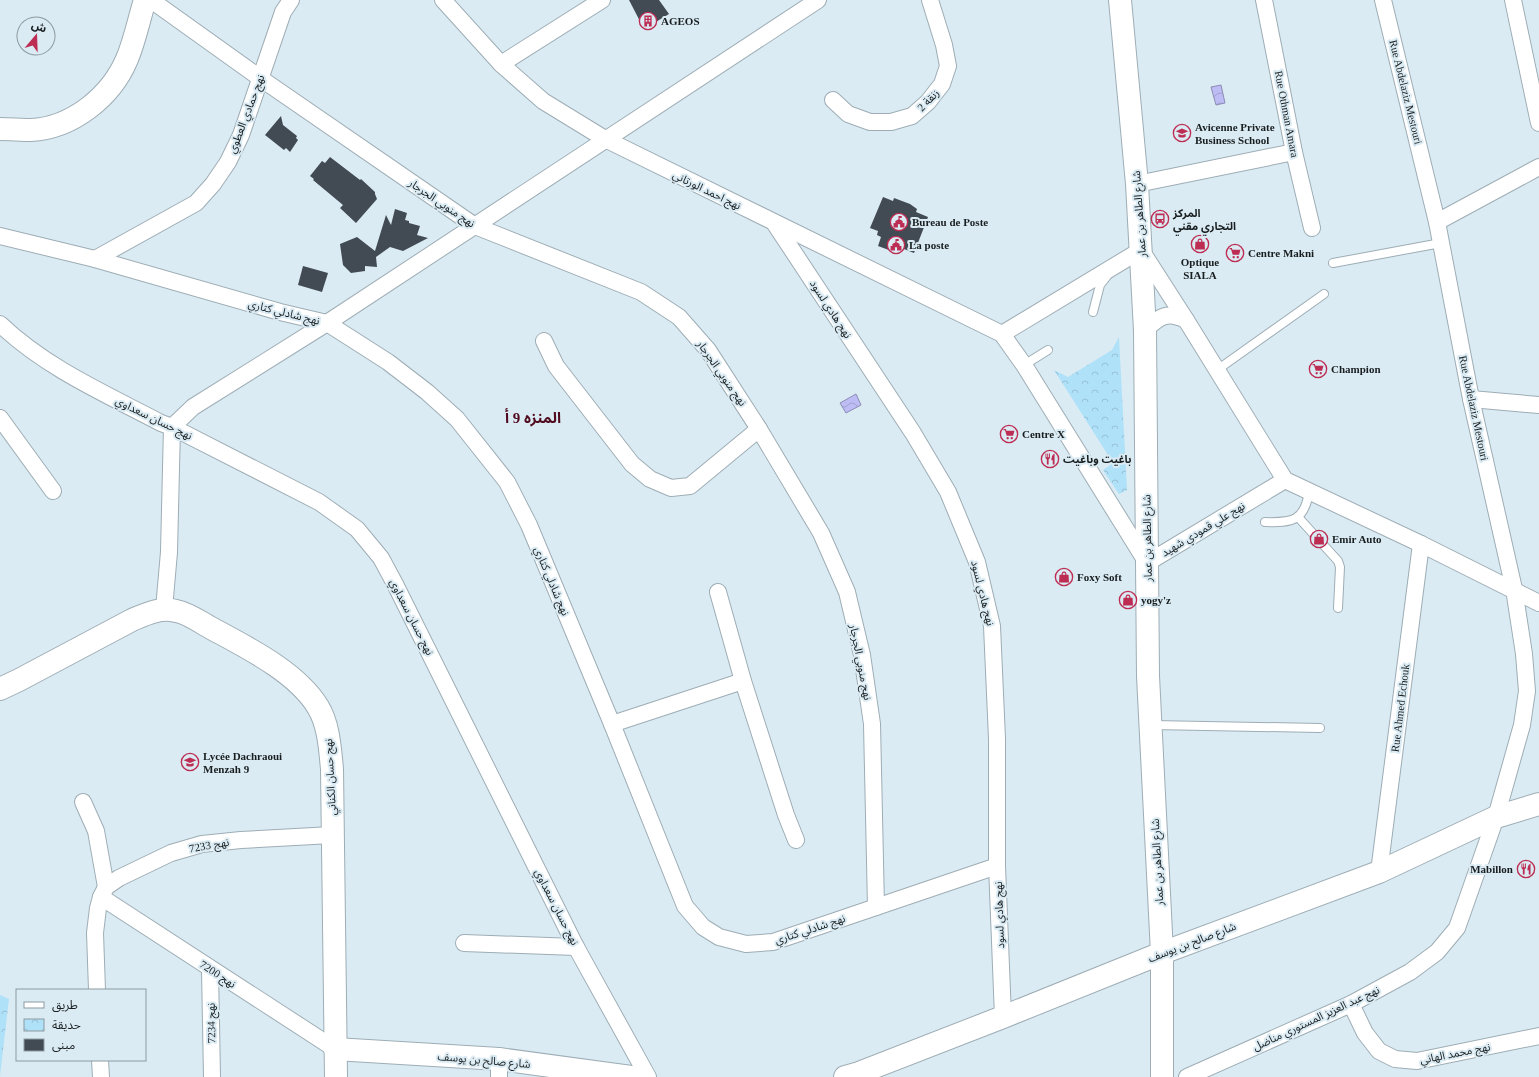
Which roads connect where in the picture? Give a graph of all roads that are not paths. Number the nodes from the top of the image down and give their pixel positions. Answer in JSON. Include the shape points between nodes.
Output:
{"nodes":[{"id":1,"x":145,"y":0,"type":"edge"},
{"id":2,"x":151,"y":0,"type":"edge"},
{"id":3,"x":291,"y":0,"type":"edge"},
{"id":4,"x":443,"y":0,"type":"edge"},
{"id":5,"x":602,"y":0,"type":"edge"},
{"id":6,"x":818,"y":0,"type":"edge"},
{"id":7,"x":930,"y":0,"type":"edge"},
{"id":8,"x":1120,"y":0,"type":"edge"},
{"id":9,"x":1264,"y":0,"type":"edge"},
{"id":10,"x":1383,"y":0,"type":"edge"},
{"id":11,"x":1513,"y":0,"type":"edge"},
{"id":12,"x":501,"y":64,"type":"junction"},
{"id":13,"x":260,"y":78,"type":"junction"},
{"id":14,"x":833,"y":100,"type":"dead end"},
{"id":15,"x":1539,"y":123,"type":"edge"},
{"id":16,"x":0,"y":129,"type":"edge"},
{"id":17,"x":605,"y":139,"type":"junction"},
{"id":18,"x":1294,"y":152,"type":"junction"},
{"id":19,"x":1539,"y":167,"type":"edge"},
{"id":20,"x":1137,"y":184,"type":"junction"},
{"id":21,"x":1437,"y":222,"type":"junction"},
{"id":22,"x":775,"y":224,"type":"junction"},
{"id":23,"x":475,"y":226,"type":"junction"},
{"id":24,"x":1312,"y":228,"type":"dead end"},
{"id":25,"x":0,"y":236,"type":"edge"},
{"id":26,"x":1441,"y":243,"type":"junction"},
{"id":27,"x":1141,"y":250,"type":"junction"},
{"id":28,"x":95,"y":259,"type":"junction"},
{"id":29,"x":1333,"y":263,"type":"dead end"},
{"id":30,"x":1114,"y":268,"type":"junction"},
{"id":31,"x":1324,"y":294,"type":"dead end"},
{"id":32,"x":1093,"y":312,"type":"dead end"},
{"id":33,"x":1186,"y":320,"type":"junction"},
{"id":34,"x":327,"y":323,"type":"junction"},
{"id":35,"x":0,"y":324,"type":"edge"},
{"id":36,"x":1145,"y":330,"type":"junction"},
{"id":37,"x":1002,"y":334,"type":"junction"},
{"id":38,"x":544,"y":341,"type":"dead end"},
{"id":39,"x":1048,"y":350,"type":"dead end"},
{"id":40,"x":1024,"y":365,"type":"junction"},
{"id":41,"x":1217,"y":370,"type":"junction"},
{"id":42,"x":1471,"y":399,"type":"junction"},
{"id":43,"x":1539,"y":405,"type":"edge"},
{"id":44,"x":0,"y":418,"type":"edge"},
{"id":45,"x":172,"y":427,"type":"junction"},
{"id":46,"x":759,"y":428,"type":"junction"},
{"id":47,"x":1285,"y":480,"type":"junction"},
{"id":48,"x":53,"y":491,"type":"dead end"},
{"id":49,"x":1309,"y":491,"type":"junction"},
{"id":50,"x":1298,"y":517,"type":"junction"},
{"id":51,"x":1265,"y":522,"type":"dead end"},
{"id":52,"x":1421,"y":544,"type":"junction"},
{"id":53,"x":1147,"y":563,"type":"junction"},
{"id":54,"x":1514,"y":589,"type":"junction"},
{"id":55,"x":718,"y":592,"type":"dead end"},
{"id":56,"x":1539,"y":602,"type":"edge"},
{"id":57,"x":1338,"y":608,"type":"dead end"},
{"id":58,"x":164,"y":609,"type":"junction"},
{"id":59,"x":743,"y":681,"type":"junction"},
{"id":60,"x":0,"y":689,"type":"edge"},
{"id":61,"x":612,"y":724,"type":"junction"},
{"id":62,"x":1151,"y":725,"type":"junction"},
{"id":63,"x":1320,"y":728,"type":"dead end"},
{"id":64,"x":83,"y":802,"type":"dead end"},
{"id":65,"x":1539,"y":804,"type":"edge"},
{"id":66,"x":1496,"y":817,"type":"junction"},
{"id":67,"x":332,"y":835,"type":"junction"},
{"id":68,"x":796,"y":840,"type":"dead end"},
{"id":69,"x":997,"y":866,"type":"junction"},
{"id":70,"x":1379,"y":872,"type":"junction"},
{"id":71,"x":103,"y":892,"type":"junction"},
{"id":72,"x":876,"y":907,"type":"junction"},
{"id":73,"x":464,"y":942,"type":"dead end"},
{"id":74,"x":576,"y":947,"type":"junction"},
{"id":75,"x":1162,"y":953,"type":"junction"},
{"id":76,"x":210,"y":969,"type":"junction"},
{"id":77,"x":97,"y":989,"type":"edge"},
{"id":78,"x":1352,"y":1004,"type":"junction"},
{"id":79,"x":1003,"y":1017,"type":"junction"},
{"id":80,"x":1539,"y":1036,"type":"edge"},
{"id":81,"x":335,"y":1049,"type":"junction"},
{"id":82,"x":100,"y":1061,"type":"edge"},
{"id":83,"x":499,"y":1068,"type":"edge"},
{"id":84,"x":101,"y":1077,"type":"edge"},
{"id":85,"x":212,"y":1077,"type":"edge"},
{"id":86,"x":336,"y":1077,"type":"edge"},
{"id":87,"x":631,"y":1077,"type":"edge"},
{"id":88,"x":648,"y":1077,"type":"edge"},
{"id":89,"x":844,"y":1077,"type":"edge"},
{"id":90,"x":1162,"y":1077,"type":"edge"},
{"id":91,"x":1187,"y":1077,"type":"edge"}],
"edges":[{"from":1,"to":16,"type":"street","via":[[127,59],[111,87],[90,108],[63,123],[32,130]]},
{"from":2,"to":13,"type":"street","name":"نهج منوبي الجرجار"},
{"from":3,"to":13,"type":"street","name":"نهج حمادي العطوي","via":[[283,12]]},
{"from":4,"to":12,"type":"street","name":"نهج احمد الورتاني"},
{"from":5,"to":12,"type":"street"},
{"from":6,"to":17,"type":"street"},
{"from":7,"to":14,"type":"street","name":"زنقة 2","via":[[948,66],[942,84],[928,102],[912,116],[891,122],[870,122],[848,114]]},
{"from":8,"to":20,"type":"street","name":"شارع الطاهر بن عمار"},
{"from":9,"to":18,"type":"street","name":"Rue Othman Amara"},
{"from":10,"to":21,"type":"street","name":"Rue Abdelaziz Mestouri"},
{"from":11,"to":15,"type":"street"},
{"from":12,"to":17,"type":"street","name":"نهج احمد الورتاني","via":[[543,101]]},
{"from":13,"to":23,"type":"street","name":"نهج منوبي الجرجار"},
{"from":13,"to":28,"type":"street","name":"نهج حمادي العطوي","via":[[241,135],[228,162],[196,203]]},
{"from":17,"to":22,"type":"street","name":"نهج احمد الورتاني"},
{"from":17,"to":23,"type":"street"},
{"from":18,"to":20,"type":"street"},
{"from":18,"to":24,"type":"street","name":"Rue Othman Amara"},
{"from":19,"to":21,"type":"street"},
{"from":20,"to":27,"type":"street","name":"شارع الطاهر بن عمار"},
{"from":21,"to":26,"type":"street","name":"Rue Abdelaziz Mestouri"},
{"from":22,"to":37,"type":"street","name":"نهج احمد الورتاني"},
{"from":22,"to":69,"type":"street","name":"نهج هادي لسود","via":[[914,433],[948,492],[977,562],[992,626],[997,739]]},
{"from":23,"to":34,"type":"street"},
{"from":23,"to":46,"type":"street","name":"نهج منوبي الجرجار","via":[[641,292],[679,317],[708,350]]},
{"from":25,"to":28,"type":"street","name":"نهج شادلي كتاري"},
{"from":26,"to":29,"type":"lane"},
{"from":26,"to":42,"type":"street","name":"Rue Abdelaziz Mestouri"},
{"from":27,"to":30,"type":"street"},
{"from":27,"to":33,"type":"street"},
{"from":27,"to":36,"type":"street","name":"شارع الطاهر بن عمار"},
{"from":28,"to":34,"type":"street","name":"نهج شادلي كتاري"},
{"from":30,"to":32,"type":"lane","via":[[1100,285]]},
{"from":30,"to":37,"type":"street"},
{"from":31,"to":41,"type":"lane"},
{"from":33,"to":36,"type":"street","via":[[1175,315],[1163,316]]},
{"from":33,"to":41,"type":"street"},
{"from":34,"to":45,"type":"street","via":[[193,406]]},
{"from":34,"to":61,"type":"street","name":"نهج شادلي كتاري","via":[[388,362],[427,392],[457,419],[507,482],[529,525]]},
{"from":35,"to":45,"type":"street","name":"نهج حسان سعداوي","via":[[56,368]]},
{"from":36,"to":53,"type":"street","name":"شارع الطاهر بن عمار"},
{"from":37,"to":40,"type":"street"},
{"from":38,"to":46,"type":"street","via":[[556,366],[632,464],[650,479],[671,488],[690,486]]},
{"from":39,"to":40,"type":"lane"},
{"from":40,"to":53,"type":"street"},
{"from":41,"to":47,"type":"street"},
{"from":42,"to":43,"type":"street"},
{"from":42,"to":54,"type":"street","name":"Rue Abdelaziz Mestouri"},
{"from":44,"to":48,"type":"street"},
{"from":45,"to":58,"type":"street","via":[[169,552]]},
{"from":45,"to":74,"type":"street","name":"نهج حسان سعداوي","via":[[319,502],[357,529],[381,558]]},
{"from":46,"to":72,"type":"street","name":"نهج منوبي الجرجار","via":[[821,534],[847,592],[862,655],[872,724]]},
{"from":47,"to":49,"type":"street"},
{"from":47,"to":53,"type":"street","name":"نهج علي قمودي شهيد"},
{"from":49,"to":50,"type":"lane","via":[[1307,506]]},
{"from":49,"to":52,"type":"street"},
{"from":50,"to":51,"type":"lane","via":[[1291,521]]},
{"from":50,"to":57,"type":"lane","via":[[1338,561]]},
{"from":52,"to":54,"type":"street"},
{"from":52,"to":70,"type":"street","name":"Rue Ahmed Echouk"},
{"from":53,"to":62,"type":"street","name":"شارع الطاهر بن عمار"},
{"from":54,"to":56,"type":"street"},
{"from":54,"to":66,"type":"street","name":"Rue Abdelaziz Mestouri","via":[[1527,691],[1522,725]]},
{"from":55,"to":59,"type":"street"},
{"from":58,"to":60,"type":"street","via":[[132,620]]},
{"from":58,"to":67,"type":"street","name":"نهج حسان الكناني","via":[[177,611],[240,643],[268,660],[308,693],[325,721],[329,741],[333,796]]},
{"from":59,"to":61,"type":"street"},
{"from":59,"to":68,"type":"street"},
{"from":61,"to":72,"type":"street","name":"نهج شادلي كتاري","via":[[684,906],[703,927],[719,937],[746,944],[773,942]]},
{"from":62,"to":63,"type":"lane"},
{"from":62,"to":75,"type":"street","name":"شارع الطاهر بن عمار"},
{"from":64,"to":71,"type":"street","via":[[96,831],[101,854]]},
{"from":65,"to":66,"type":"street","name":"شارع صالح بن يوسف"},
{"from":66,"to":70,"type":"street","name":"شارع صالح بن يوسف"},
{"from":66,"to":78,"type":"street","name":"نهج عبد العزيز المستوري مناضل","via":[[1457,928],[1437,952],[1410,972]]},
{"from":67,"to":71,"type":"street","name":"نهج 7233","via":[[202,844],[151,862],[119,878]]},
{"from":67,"to":81,"type":"street","name":"نهج حسان الكناني"},
{"from":69,"to":72,"type":"street","name":"نهج شادلي كتاري"},
{"from":69,"to":79,"type":"street","name":"نهج هادي لسود"},
{"from":70,"to":75,"type":"street","name":"شارع صالح بن يوسف"},
{"from":71,"to":76,"type":"street","name":"نهج 7200"},
{"from":71,"to":77,"type":"street","via":[[95,933]]},
{"from":73,"to":74,"type":"street"},
{"from":74,"to":88,"type":"street","name":"نهج حسان سعداوي"},
{"from":75,"to":79,"type":"street","name":"شارع صالح بن يوسف"},
{"from":75,"to":90,"type":"street","name":"شارع الطاهر بن عمار"},
{"from":76,"to":81,"type":"street","name":"نهج 7200"},
{"from":76,"to":85,"type":"street","name":"نهج 7234"},
{"from":78,"to":80,"type":"street","name":"نهج محمد الهاني","via":[[1365,1033],[1379,1050],[1395,1059],[1417,1061]]},
{"from":78,"to":91,"type":"street","name":"نهج عبد العزيز المستوري مناضل"},
{"from":79,"to":89,"type":"street","name":"شارع صالح بن يوسف","via":[[859,1074]]},
{"from":81,"to":83,"type":"street","name":"شارع صالح بن يوسف"},
{"from":81,"to":86,"type":"street","name":"نهج حسان الكناني"},
{"from":82,"to":84,"type":"street"},
{"from":83,"to":87,"type":"street","name":"شارع صالح بن يوسف"}]}
